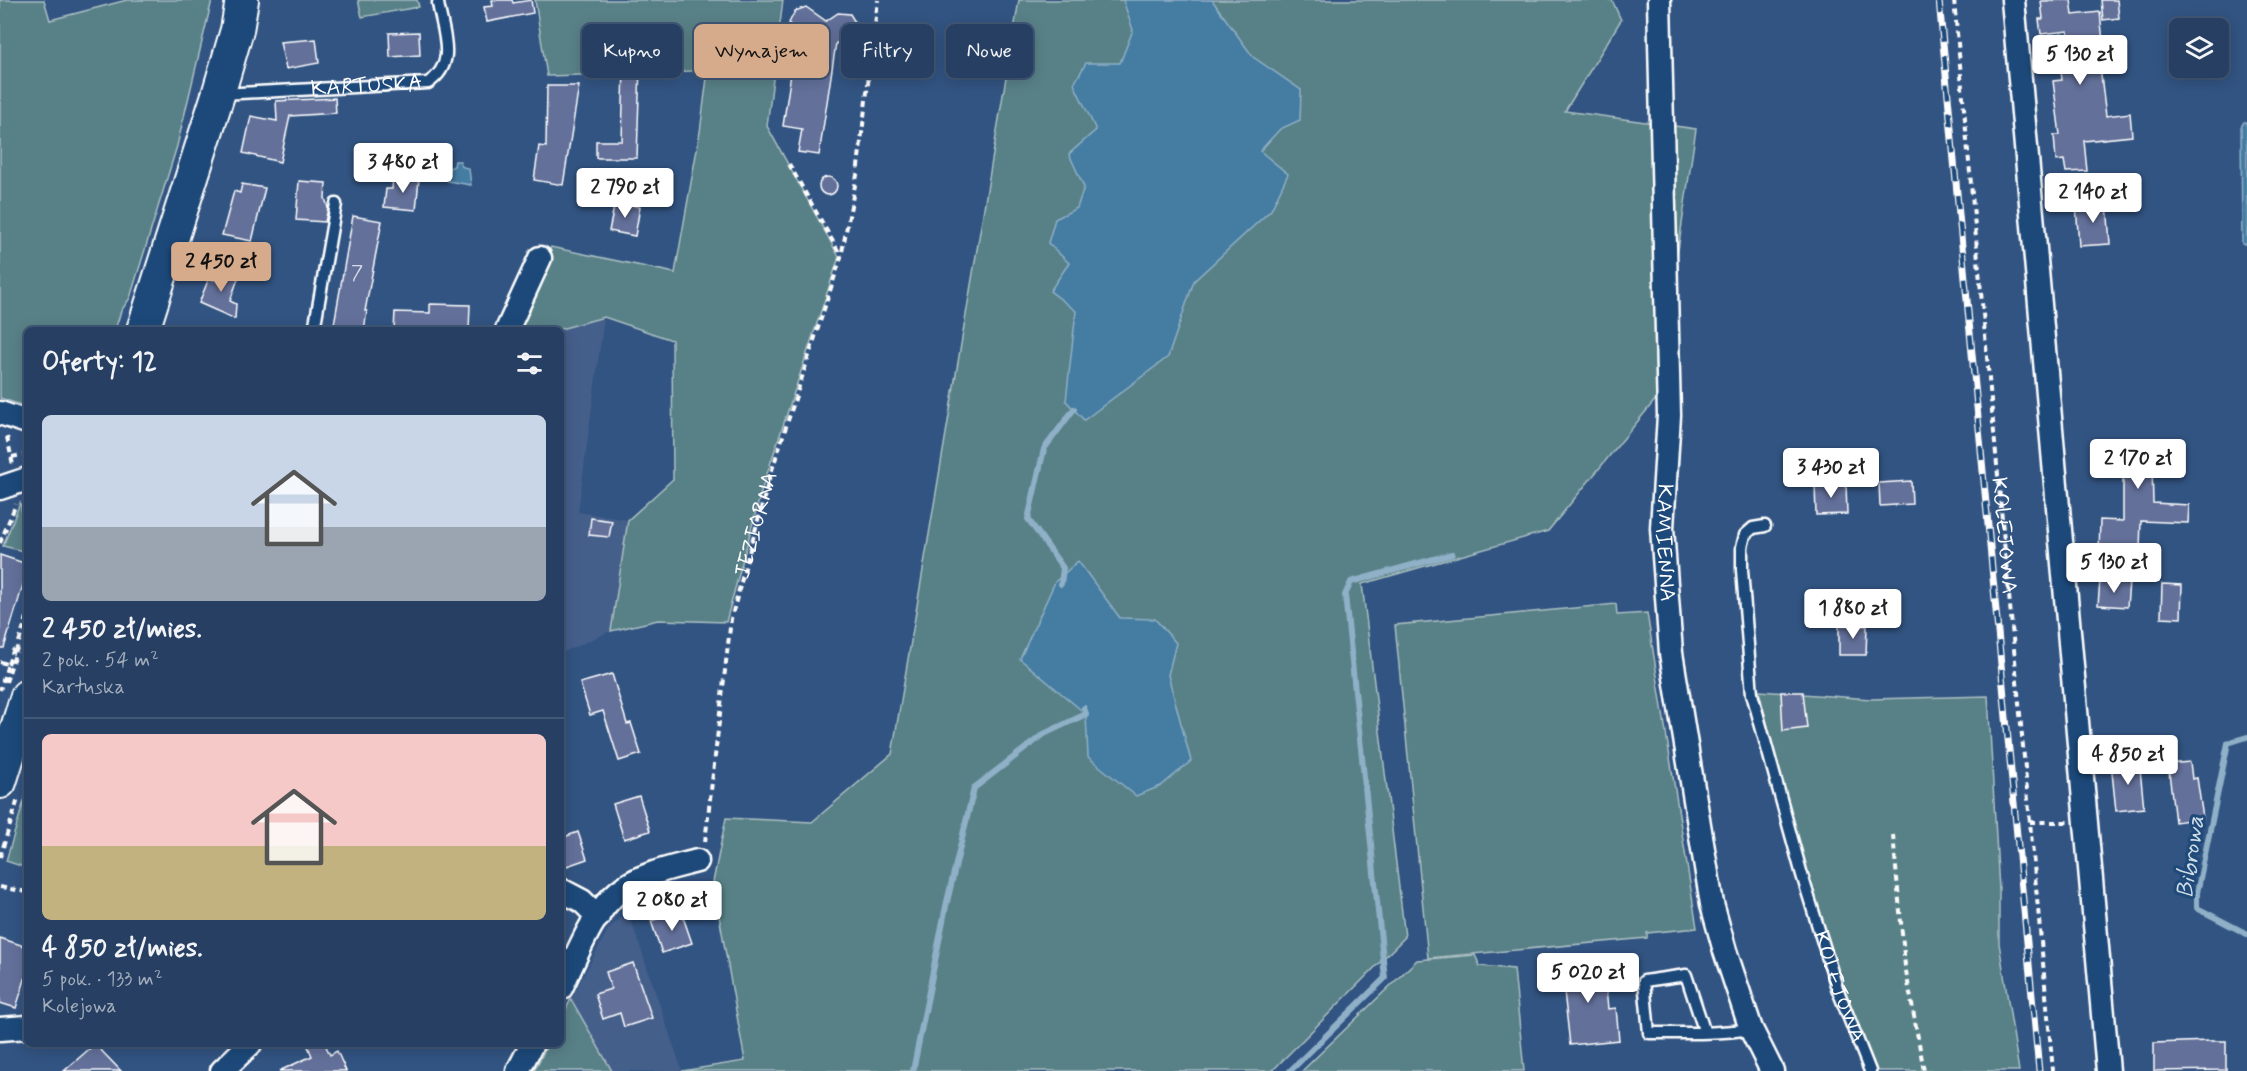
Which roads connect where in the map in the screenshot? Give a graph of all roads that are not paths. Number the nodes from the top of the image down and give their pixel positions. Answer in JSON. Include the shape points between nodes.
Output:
{"nodes":[{"id":1,"x":242,"y":0,"type":"edge"},
{"id":2,"x":1659,"y":0,"type":"edge"},
{"id":3,"x":2013,"y":0,"type":"edge"},
{"id":4,"x":438,"y":3,"type":"dead end"},
{"id":5,"x":218,"y":94,"type":"junction"},
{"id":6,"x":336,"y":204,"type":"dead end"},
{"id":7,"x":540,"y":258,"type":"dead end"},
{"id":8,"x":144,"y":327,"type":"edge"},
{"id":9,"x":315,"y":327,"type":"edge"},
{"id":10,"x":508,"y":327,"type":"edge"},
{"id":11,"x":24,"y":422,"type":"edge"},
{"id":12,"x":3,"y":423,"type":"edge"},
{"id":13,"x":1765,"y":526,"type":"dead end"},
{"id":14,"x":24,"y":712,"type":"edge"},
{"id":15,"x":10,"y":787,"type":"edge"},
{"id":16,"x":697,"y":861,"type":"road end"},
{"id":17,"x":564,"y":892,"type":"edge"},
{"id":18,"x":598,"y":917,"type":"junction"},
{"id":19,"x":564,"y":982,"type":"edge"},
{"id":20,"x":24,"y":1028,"type":"edge"},
{"id":21,"x":0,"y":1029,"type":"edge"},
{"id":22,"x":1751,"y":1029,"type":"junction"},
{"id":23,"x":1705,"y":1033,"type":"junction"},
{"id":24,"x":247,"y":1047,"type":"edge"},
{"id":25,"x":530,"y":1047,"type":"edge"},
{"id":26,"x":222,"y":1071,"type":"edge"},
{"id":27,"x":518,"y":1071,"type":"edge"},
{"id":28,"x":1772,"y":1071,"type":"edge"},
{"id":29,"x":1870,"y":1071,"type":"edge"},
{"id":30,"x":2108,"y":1071,"type":"edge"}],
"edges":[{"from":1,"to":5,"type":"main road"},
{"from":2,"to":22,"type":"street","name":"KAMIENNA","via":[[1669,415],[1662,528],[1671,653],[1712,904]]},
{"from":3,"to":30,"type":"street"},
{"from":4,"to":5,"type":"lane","name":"KARTUSKA","via":[[447,57],[444,68],[428,83]]},
{"from":5,"to":8,"type":"main road"},
{"from":6,"to":9,"type":"lane"},
{"from":7,"to":10,"type":"street"},
{"from":11,"to":12,"type":"street"},
{"from":13,"to":29,"type":"lane","name":"KOLEJOWA","via":[[1753,528],[1742,547],[1752,694],[1837,988]]},
{"from":14,"to":15,"type":"main road"},
{"from":16,"to":18,"type":"street","via":[[656,872],[621,890]]},
{"from":17,"to":18,"type":"street","via":[[582,901]]},
{"from":18,"to":19,"type":"street"},
{"from":20,"to":21,"type":"street"},
{"from":22,"to":23,"type":"lane"},
{"from":22,"to":28,"type":"street","name":"KAMIENNA"},
{"from":23,"to":23,"type":"lane","via":[[1649,1033],[1644,981],[1686,975]]},
{"from":24,"to":26,"type":"street"},
{"from":25,"to":27,"type":"street"}]}
